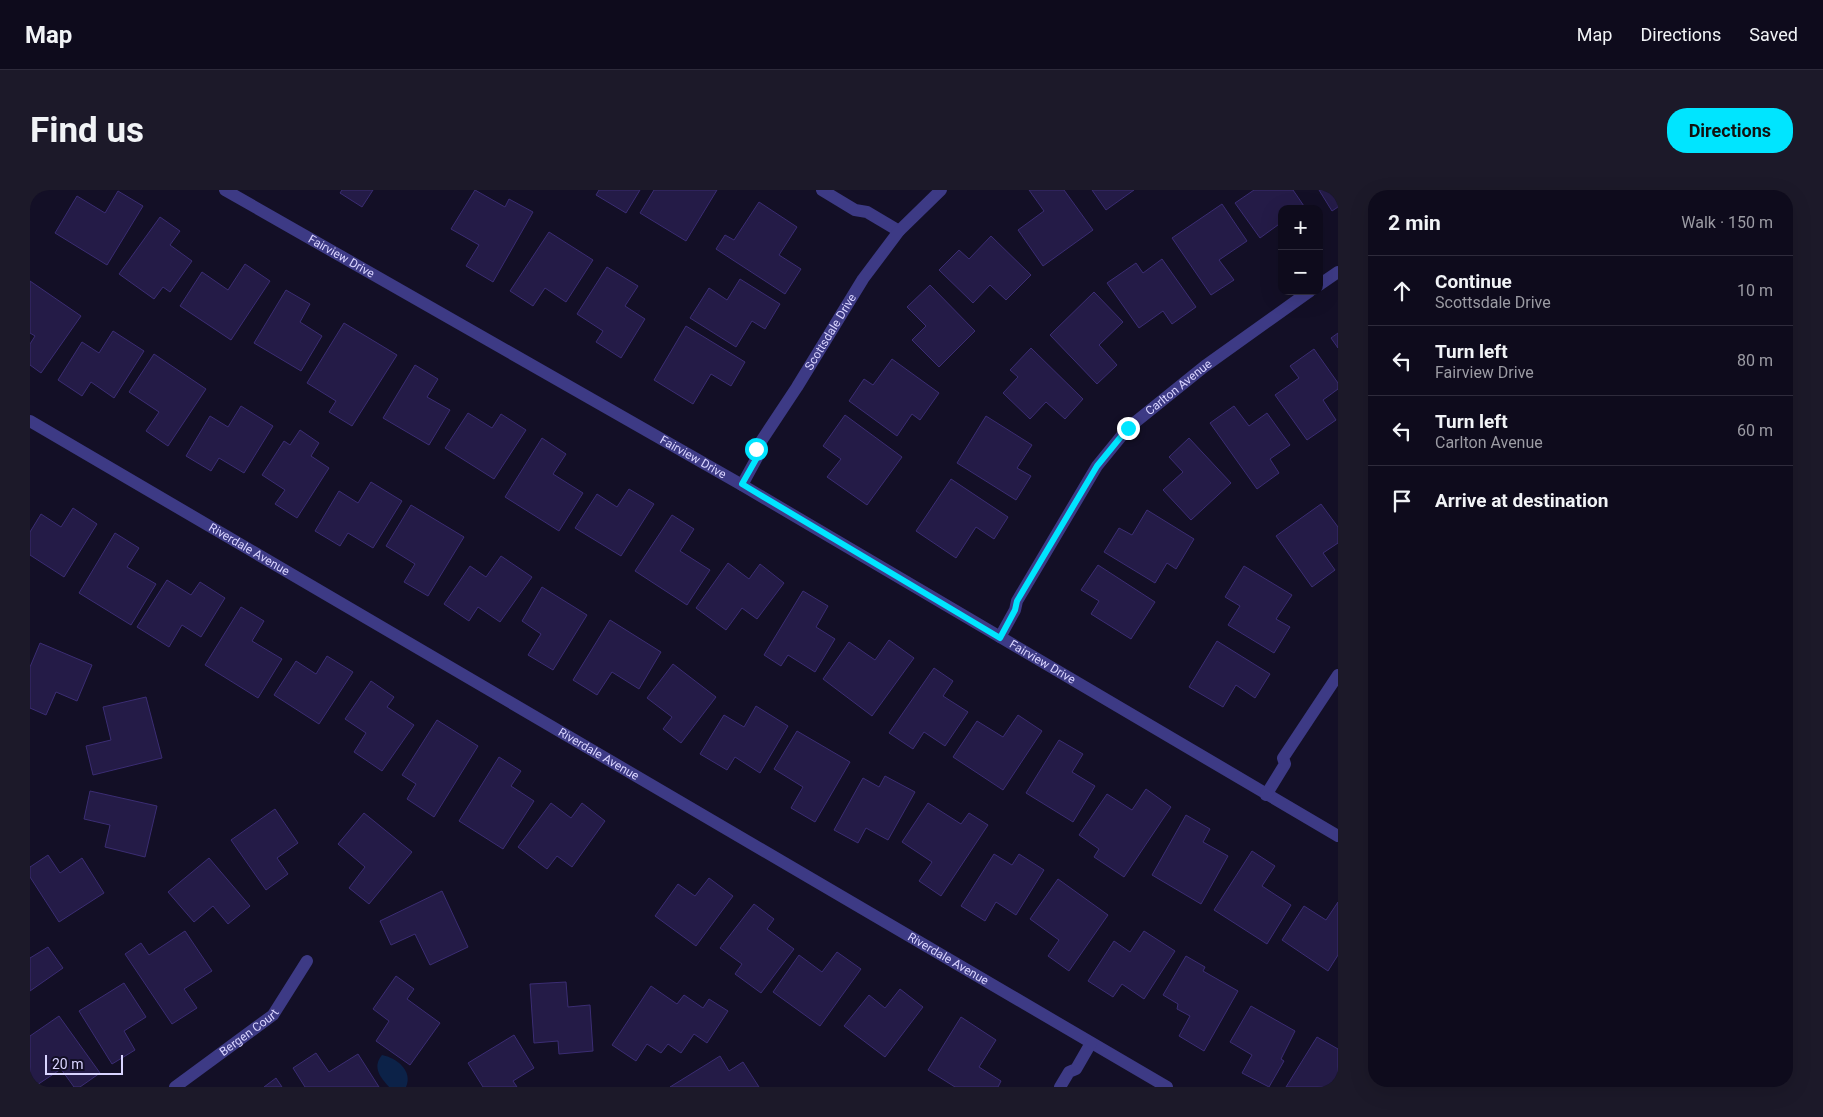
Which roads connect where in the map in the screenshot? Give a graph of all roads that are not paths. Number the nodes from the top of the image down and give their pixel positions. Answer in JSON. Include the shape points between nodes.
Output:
{"nodes":[{"id":1,"x":225,"y":190,"type":"edge"},
{"id":2,"x":822,"y":190,"type":"edge"},
{"id":3,"x":940,"y":190,"type":"edge"},
{"id":4,"x":899,"y":231,"type":"junction"},
{"id":5,"x":1338,"y":272,"type":"edge"},
{"id":6,"x":1323,"y":282,"type":"edge"},
{"id":7,"x":1304,"y":295,"type":"edge"},
{"id":8,"x":30,"y":421,"type":"edge"},
{"id":9,"x":742,"y":484,"type":"junction"},
{"id":10,"x":1000,"y":638,"type":"junction"},
{"id":11,"x":1338,"y":675,"type":"edge"},
{"id":12,"x":1266,"y":795,"type":"junction"},
{"id":13,"x":1338,"y":836,"type":"edge"},
{"id":14,"x":307,"y":961,"type":"dead end"},
{"id":15,"x":1091,"y":1043,"type":"junction"},
{"id":16,"x":175,"y":1087,"type":"edge"},
{"id":17,"x":1060,"y":1087,"type":"edge"},
{"id":18,"x":1167,"y":1087,"type":"edge"}],
"edges":[{"from":1,"to":9,"type":"street","name":"Fairview Drive"},
{"from":2,"to":4,"type":"street","via":[[854,210],[867,212]]},
{"from":3,"to":4,"type":"street","name":"Scottsdale Drive"},
{"from":4,"to":9,"type":"street","name":"Scottsdale Drive","via":[[863,279],[756,449],[759,454]]},
{"from":5,"to":6,"type":"street"},
{"from":7,"to":10,"type":"street","name":"Carlton Avenue","via":[[1205,366],[1128,428],[1097,466],[1017,601]]},
{"from":8,"to":15,"type":"street","name":"Riverdale Avenue"},
{"from":9,"to":10,"type":"street","name":"Fairview Drive"},
{"from":10,"to":12,"type":"street","name":"Fairview Drive"},
{"from":11,"to":12,"type":"street","via":[[1283,758],[1285,764]]},
{"from":12,"to":13,"type":"street","name":"Fairview Drive"},
{"from":14,"to":16,"type":"street","name":"Bergen Court","via":[[273,1015]]},
{"from":15,"to":17,"type":"street","via":[[1076,1069],[1069,1072]]},
{"from":15,"to":18,"type":"street","name":"Riverdale Avenue"}]}
